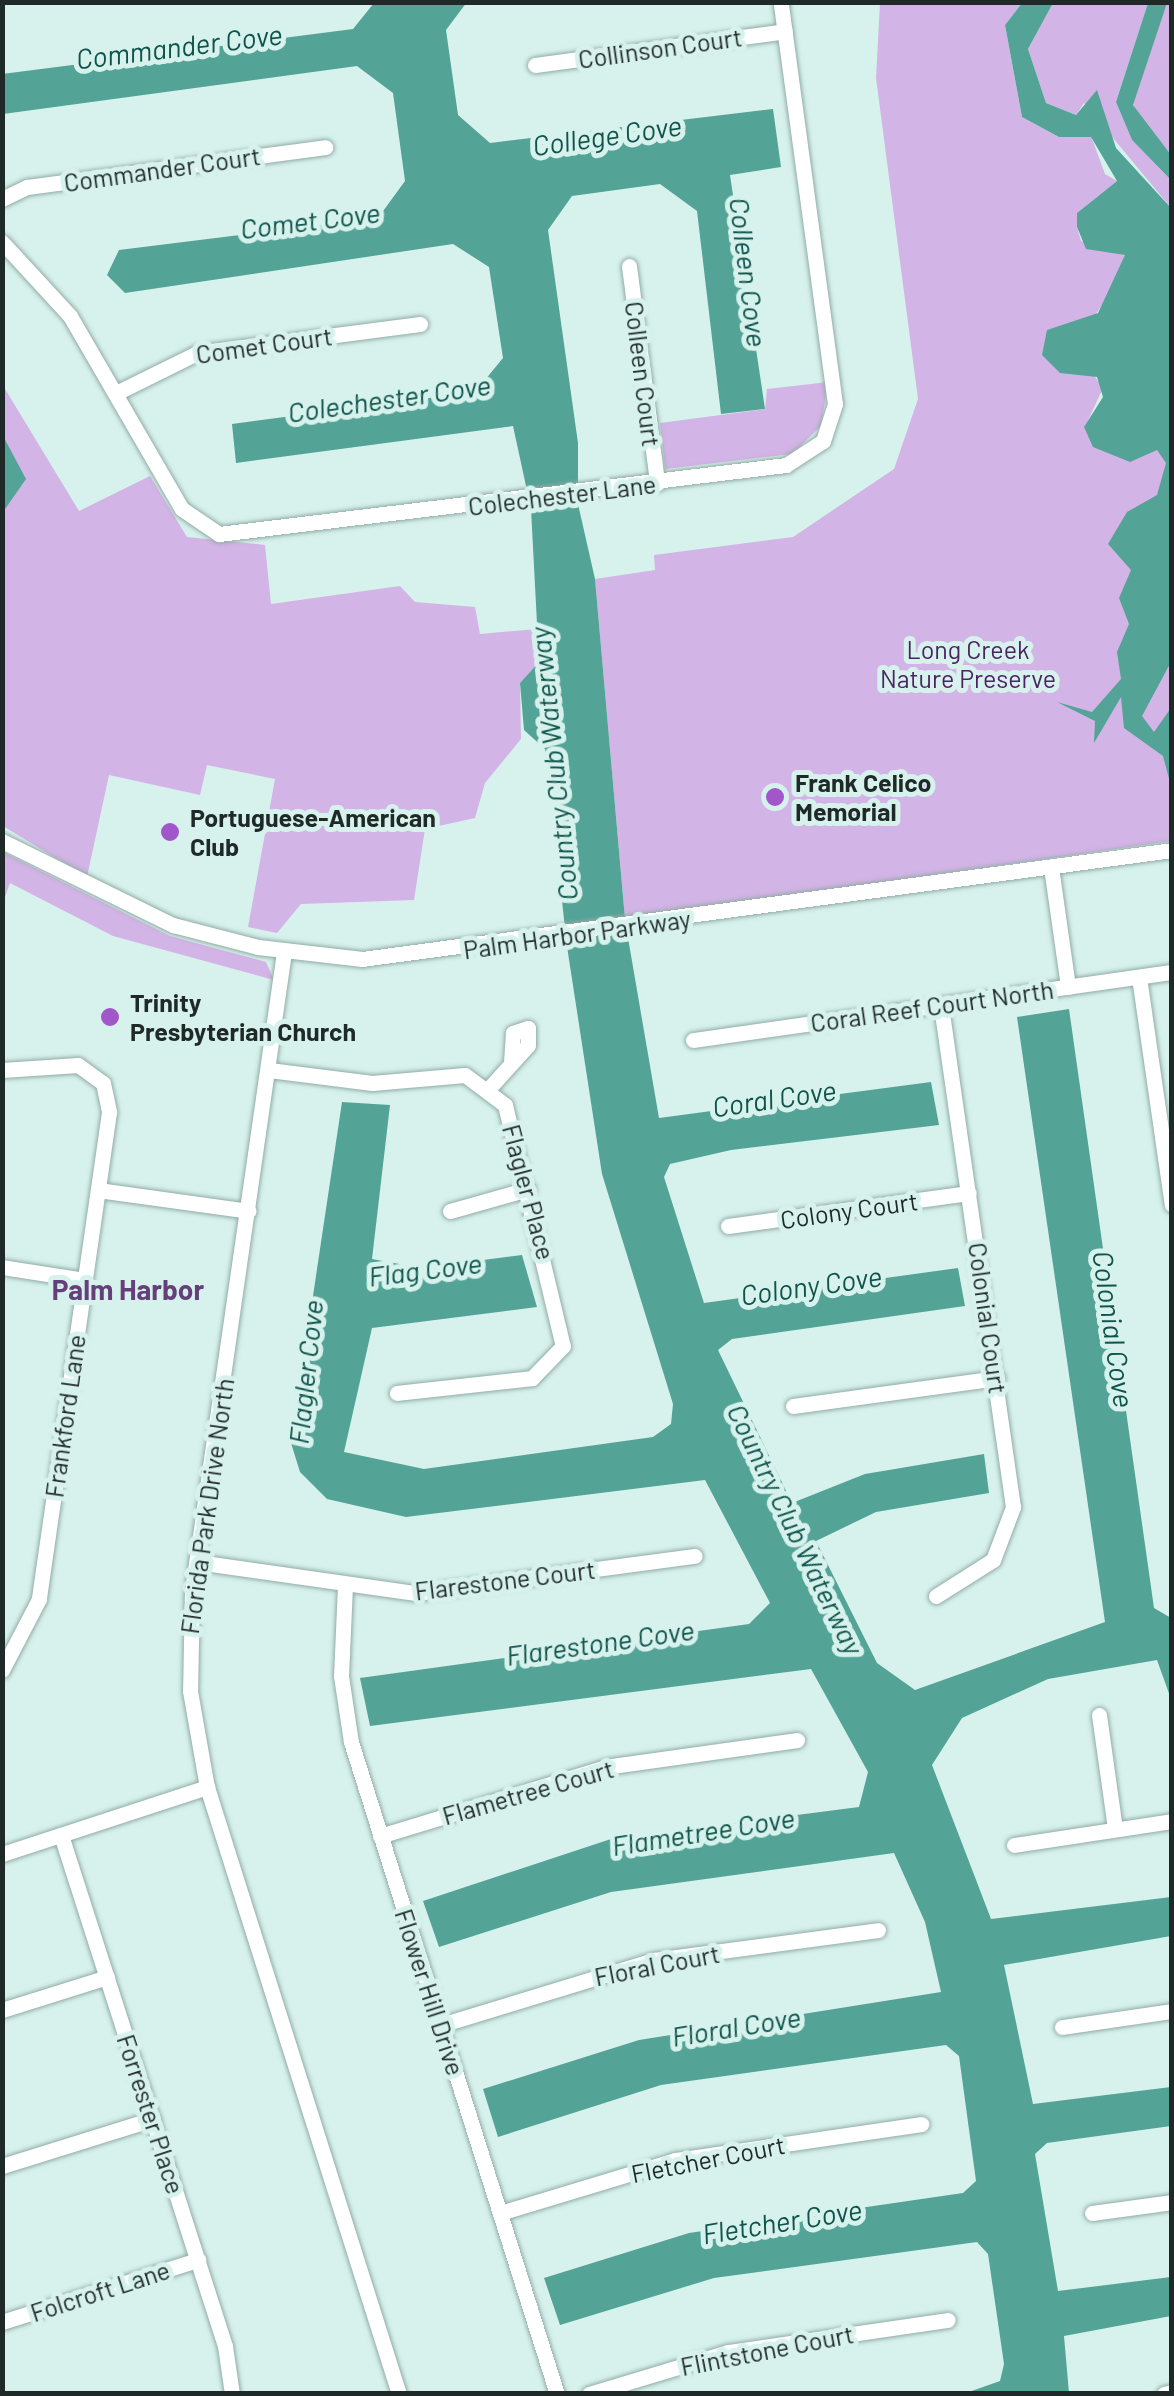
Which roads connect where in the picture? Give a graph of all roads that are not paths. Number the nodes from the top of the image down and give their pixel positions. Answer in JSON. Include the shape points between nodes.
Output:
{"nodes":[{"id":1,"x":782,"y":2,"type":"edge"},
{"id":2,"x":785,"y":31,"type":"junction"},
{"id":3,"x":536,"y":65,"type":"dead end"},
{"id":4,"x":325,"y":147,"type":"dead end"},
{"id":5,"x":2,"y":199,"type":"edge"},
{"id":6,"x":2,"y":242,"type":"edge"},
{"id":7,"x":629,"y":266,"type":"dead end"},
{"id":8,"x":420,"y":324,"type":"dead end"},
{"id":9,"x":116,"y":393,"type":"junction"},
{"id":10,"x":657,"y":482,"type":"junction"},
{"id":11,"x":2,"y":841,"type":"edge"},
{"id":12,"x":1172,"y":850,"type":"edge"},
{"id":13,"x":1052,"y":867,"type":"junction"},
{"id":14,"x":284,"y":952,"type":"junction"},
{"id":15,"x":1172,"y":972,"type":"edge"},
{"id":16,"x":1139,"y":977,"type":"junction"},
{"id":17,"x":1068,"y":987,"type":"junction"},
{"id":18,"x":942,"y":1006,"type":"junction"},
{"id":19,"x":693,"y":1040,"type":"dead end"},
{"id":20,"x":511,"y":1060,"type":"dead end"},
{"id":21,"x":2,"y":1070,"type":"edge"},
{"id":22,"x":269,"y":1070,"type":"junction"},
{"id":23,"x":492,"y":1086,"type":"junction"},
{"id":24,"x":528,"y":1189,"type":"junction"},
{"id":25,"x":98,"y":1190,"type":"junction"},
{"id":26,"x":969,"y":1193,"type":"junction"},
{"id":27,"x":1172,"y":1206,"type":"edge"},
{"id":28,"x":249,"y":1211,"type":"junction"},
{"id":29,"x":450,"y":1211,"type":"dead end"},
{"id":30,"x":728,"y":1226,"type":"dead end"},
{"id":31,"x":2,"y":1268,"type":"edge"},
{"id":32,"x":85,"y":1280,"type":"junction"},
{"id":33,"x":997,"y":1378,"type":"junction"},
{"id":34,"x":398,"y":1392,"type":"dead end"},
{"id":35,"x":793,"y":1406,"type":"dead end"},
{"id":36,"x":694,"y":1556,"type":"dead end"},
{"id":37,"x":197,"y":1562,"type":"junction"},
{"id":38,"x":346,"y":1585,"type":"junction"},
{"id":39,"x":936,"y":1596,"type":"dead end"},
{"id":40,"x":4,"y":1667,"type":"edge"},
{"id":41,"x":1099,"y":1715,"type":"dead end"},
{"id":42,"x":797,"y":1740,"type":"dead end"},
{"id":43,"x":207,"y":1787,"type":"junction"},
{"id":44,"x":1172,"y":1821,"type":"edge"},
{"id":45,"x":1115,"y":1829,"type":"junction"},
{"id":46,"x":62,"y":1836,"type":"junction"},
{"id":47,"x":380,"y":1836,"type":"junction"},
{"id":48,"x":1014,"y":1845,"type":"dead end"},
{"id":49,"x":2,"y":1854,"type":"edge"},
{"id":50,"x":878,"y":1930,"type":"dead end"},
{"id":51,"x":108,"y":1977,"type":"junction"},
{"id":52,"x":2,"y":2010,"type":"edge"},
{"id":53,"x":1172,"y":2011,"type":"edge"},
{"id":54,"x":441,"y":2025,"type":"junction"},
{"id":55,"x":1062,"y":2027,"type":"dead end"},
{"id":56,"x":152,"y":2118,"type":"junction"},
{"id":57,"x":920,"y":2124,"type":"dead end"},
{"id":58,"x":2,"y":2166,"type":"edge"},
{"id":59,"x":1172,"y":2202,"type":"edge"},
{"id":60,"x":500,"y":2213,"type":"junction"},
{"id":61,"x":1092,"y":2213,"type":"dead end"},
{"id":62,"x":198,"y":2260,"type":"junction"},
{"id":63,"x":948,"y":2320,"type":"dead end"},
{"id":64,"x":2,"y":2322,"type":"edge"},
{"id":65,"x":232,"y":2394,"type":"edge"},
{"id":66,"x":400,"y":2394,"type":"edge"},
{"id":67,"x":557,"y":2394,"type":"edge"},
{"id":68,"x":589,"y":2394,"type":"edge"}],
"edges":[{"from":1,"to":2,"type":"street","name":"Colechester Lane"},
{"from":2,"to":3,"type":"street","name":"Collinson Court"},
{"from":2,"to":10,"type":"street","name":"Colechester Lane","via":[[832,424],[794,463]]},
{"from":4,"to":5,"type":"street","name":"Commander Court","via":[[27,186]]},
{"from":6,"to":9,"type":"street","name":"Colechester Lane","via":[[53,291]]},
{"from":7,"to":10,"type":"street","name":"Colleen Court"},
{"from":8,"to":9,"type":"street","name":"Comet Court","via":[[198,353]]},
{"from":9,"to":10,"type":"street","name":"Colechester Lane","via":[[182,508],[218,534]]},
{"from":11,"to":14,"type":"street","name":"Palm Harbor Parkway","via":[[139,912]]},
{"from":12,"to":13,"type":"street","name":"Palm Harbor Parkway"},
{"from":13,"to":14,"type":"street","name":"Palm Harbor Parkway","via":[[392,958]]},
{"from":13,"to":17,"type":"street"},
{"from":14,"to":22,"type":"street","name":"Florida Park Drive North"},
{"from":15,"to":16,"type":"street","name":"Coral Reef Court North"},
{"from":16,"to":17,"type":"street","name":"Coral Reef Court North"},
{"from":16,"to":27,"type":"street"},
{"from":17,"to":18,"type":"street","name":"Coral Reef Court North"},
{"from":18,"to":19,"type":"street","name":"Coral Reef Court North"},
{"from":18,"to":26,"type":"street","name":"Colonial Court"},
{"from":20,"to":23,"type":"street"},
{"from":21,"to":25,"type":"street","name":"Frankford Lane","via":[[64,1062],[100,1078],[109,1112]]},
{"from":22,"to":23,"type":"street","via":[[372,1082],[460,1074]]},
{"from":22,"to":28,"type":"street","name":"Florida Park Drive North"},
{"from":23,"to":24,"type":"street","name":"Flagler Place"},
{"from":24,"to":29,"type":"street"},
{"from":24,"to":34,"type":"street","name":"Flagler Place","via":[[564,1322],[556,1361],[524,1380]]},
{"from":25,"to":28,"type":"street"},
{"from":25,"to":32,"type":"street","name":"Frankford Lane"},
{"from":26,"to":30,"type":"street","name":"Colony Court"},
{"from":26,"to":33,"type":"street","name":"Colonial Court"},
{"from":28,"to":37,"type":"street","name":"Florida Park Drive North"},
{"from":31,"to":32,"type":"street"},
{"from":32,"to":40,"type":"street","name":"Frankford Lane","via":[[39,1599]]},
{"from":33,"to":35,"type":"street"},
{"from":33,"to":39,"type":"street","name":"Colonial Court","via":[[1010,1529],[986,1566]]},
{"from":36,"to":38,"type":"street","name":"Flarestone Court","via":[[440,1591]]},
{"from":37,"to":38,"type":"street","name":"Flarestone Court"},
{"from":37,"to":43,"type":"street","name":"Florida Park Drive North","via":[[190,1691]]},
{"from":38,"to":47,"type":"street","name":"Flower Hill Drive","via":[[344,1706]]},
{"from":41,"to":45,"type":"street"},
{"from":42,"to":47,"type":"street","name":"Flametree Court","via":[[605,1767]]},
{"from":43,"to":46,"type":"street"},
{"from":43,"to":66,"type":"street","name":"Florida Park Drive North"},
{"from":44,"to":45,"type":"street"},
{"from":45,"to":48,"type":"street"},
{"from":46,"to":49,"type":"street"},
{"from":46,"to":51,"type":"street","name":"Forrester Place"},
{"from":47,"to":54,"type":"street","name":"Flower Hill Drive"},
{"from":50,"to":54,"type":"street","name":"Floral Court","via":[[654,1960]]},
{"from":51,"to":52,"type":"street"},
{"from":51,"to":56,"type":"street","name":"Forrester Place"},
{"from":53,"to":55,"type":"street"},
{"from":54,"to":60,"type":"street","name":"Flower Hill Drive"},
{"from":56,"to":58,"type":"street"},
{"from":56,"to":62,"type":"street","name":"Forrester Place"},
{"from":57,"to":60,"type":"street","name":"Fletcher Court","via":[[675,2160]]},
{"from":59,"to":61,"type":"street"},
{"from":60,"to":67,"type":"street","name":"Flower Hill Drive"},
{"from":62,"to":64,"type":"street","name":"Folcroft Lane"},
{"from":62,"to":65,"type":"street","name":"Forrester Place"},
{"from":63,"to":68,"type":"street","name":"Flintstone Court","via":[[728,2352]]}]}
